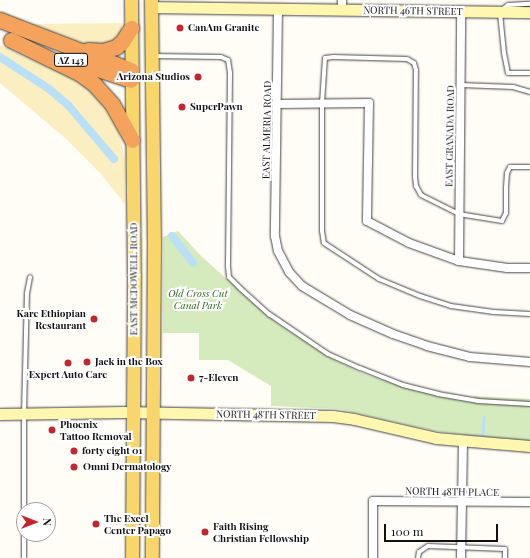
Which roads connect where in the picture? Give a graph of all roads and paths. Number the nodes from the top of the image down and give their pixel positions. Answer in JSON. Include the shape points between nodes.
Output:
{"nodes":[{"id":1,"x":131,"y":0,"type":"edge"},
{"id":2,"x":148,"y":2,"type":"edge"},
{"id":3,"x":342,"y":4,"type":"edge"},
{"id":4,"x":530,"y":4,"type":"edge"},
{"id":5,"x":278,"y":9,"type":"junction"},
{"id":6,"x":461,"y":12,"type":"junction"},
{"id":7,"x":500,"y":12,"type":"junction"},
{"id":8,"x":530,"y":12,"type":"edge"},
{"id":9,"x":0,"y":20,"type":"edge"},
{"id":10,"x":131,"y":28,"type":"junction"},
{"id":11,"x":6,"y":38,"type":"edge"},
{"id":12,"x":76,"y":48,"type":"junction"},
{"id":13,"x":151,"y":56,"type":"junction"},
{"id":14,"x":530,"y":73,"type":"edge"},
{"id":15,"x":131,"y":75,"type":"junction"},
{"id":16,"x":151,"y":78,"type":"junction"},
{"id":17,"x":461,"y":84,"type":"junction"},
{"id":18,"x":530,"y":92,"type":"edge"},
{"id":19,"x":322,"y":103,"type":"junction"},
{"id":20,"x":278,"y":104,"type":"junction"},
{"id":21,"x":132,"y":140,"type":"junction"},
{"id":22,"x":530,"y":167,"type":"edge"},
{"id":23,"x":460,"y":214,"type":"junction"},
{"id":24,"x":459,"y":261,"type":"junction"},
{"id":25,"x":530,"y":268,"type":"edge"},
{"id":26,"x":134,"y":276,"type":"junction"},
{"id":27,"x":154,"y":276,"type":"junction"},
{"id":28,"x":30,"y":277,"type":"dead end"},
{"id":29,"x":530,"y":314,"type":"edge"},
{"id":30,"x":530,"y":362,"type":"edge"},
{"id":31,"x":530,"y":404,"type":"edge"},
{"id":32,"x":133,"y":412,"type":"junction"},
{"id":33,"x":154,"y":413,"type":"junction"},
{"id":34,"x":0,"y":414,"type":"edge"},
{"id":35,"x":24,"y":414,"type":"junction"},
{"id":36,"x":463,"y":441,"type":"junction"},
{"id":37,"x":530,"y":446,"type":"edge"},
{"id":38,"x":462,"y":502,"type":"junction"},
{"id":39,"x":530,"y":502,"type":"edge"},
{"id":40,"x":461,"y":548,"type":"junction"},
{"id":41,"x":24,"y":558,"type":"edge"},
{"id":42,"x":132,"y":558,"type":"edge"},
{"id":43,"x":152,"y":558,"type":"edge"},
{"id":44,"x":373,"y":558,"type":"edge"},
{"id":45,"x":418,"y":558,"type":"edge"},
{"id":46,"x":461,"y":558,"type":"edge"},
{"id":47,"x":504,"y":558,"type":"edge"}],
"edges":[{"from":1,"to":10,"type":"main road","name":"EAST MCDOWELL ROAD"},
{"from":2,"to":5,"type":"street","name":"NORTH 46TH STREET"},
{"from":2,"to":13,"type":"main road","name":"EAST MCDOWELL ROAD"},
{"from":3,"to":5,"type":"street","name":"NORTH 46TH STREET"},
{"from":3,"to":6,"type":"street","name":"NORTH 46TH STREET"},
{"from":4,"to":7,"type":"lane","via":[[508,5]]},
{"from":5,"to":20,"type":"street","name":"EAST ALMERIA ROAD"},
{"from":6,"to":7,"type":"street","name":"NORTH 46TH STREET"},
{"from":6,"to":17,"type":"street","name":"EAST GRANADA ROAD"},
{"from":7,"to":8,"type":"street","name":"NORTH 46TH STREET"},
{"from":7,"to":14,"type":"lane","via":[[508,73]]},
{"from":9,"to":12,"type":"highway","number":"AZ 143"},
{"from":10,"to":12,"type":"highway","via":[[122,42],[112,49],[95,52]]},
{"from":10,"to":15,"type":"main road","name":"EAST MCDOWELL ROAD"},
{"from":11,"to":15,"type":"highway","number":"AZ 143"},
{"from":11,"to":21,"type":"highway","via":[[79,73],[94,84],[112,104]]},
{"from":12,"to":15,"type":"highway","number":"AZ 143"},
{"from":13,"to":16,"type":"main road","name":"EAST MCDOWELL ROAD"},
{"from":13,"to":31,"type":"lane","via":[[221,57],[228,60],[228,267],[229,277],[241,289],[270,314],[328,354],[360,368],[403,385],[438,394],[478,401]]},
{"from":15,"to":16,"type":"main road","number":"AZ 143"},
{"from":15,"to":21,"type":"main road","name":"EAST MCDOWELL ROAD"},
{"from":16,"to":27,"type":"main road","name":"EAST MCDOWELL ROAD"},
{"from":17,"to":18,"type":"lane","via":[[513,86]]},
{"from":17,"to":23,"type":"street","name":"EAST GRANADA ROAD"},
{"from":19,"to":20,"type":"street"},
{"from":19,"to":23,"type":"lane","via":[[325,58],[407,59],[414,63],[416,186],[421,196]]},
{"from":19,"to":24,"type":"street","via":[[369,103],[367,221],[409,242]]},
{"from":19,"to":29,"type":"lane","via":[[324,243],[378,279],[420,296],[451,306]]},
{"from":20,"to":30,"type":"street","name":"EAST ALMERIA ROAD","via":[[275,236],[278,251],[288,272],[302,286],[350,315],[427,346],[470,357]]},
{"from":21,"to":26,"type":"main road","name":"EAST MCDOWELL ROAD"},
{"from":22,"to":23,"type":"lane","via":[[510,167],[507,173],[506,213],[502,220]]},
{"from":23,"to":24,"type":"street","name":"EAST GRANADA ROAD"},
{"from":24,"to":25,"type":"street","via":[[507,268]]},
{"from":26,"to":27,"type":"main road"},
{"from":26,"to":32,"type":"main road","name":"EAST MCDOWELL ROAD"},
{"from":27,"to":33,"type":"main road","name":"EAST MCDOWELL ROAD"},
{"from":28,"to":35,"type":"lane","via":[[27,292]]},
{"from":32,"to":33,"type":"street","name":"NORTH 48TH STREET"},
{"from":32,"to":35,"type":"street","name":"NORTH 48TH STREET"},
{"from":32,"to":42,"type":"main road","name":"EAST MCDOWELL ROAD"},
{"from":33,"to":36,"type":"street","name":"NORTH 48TH STREET","via":[[333,416],[436,438]]},
{"from":33,"to":43,"type":"main road","name":"EAST MCDOWELL ROAD"},
{"from":34,"to":35,"type":"street","name":"NORTH 48TH STREET"},
{"from":35,"to":41,"type":"lane"},
{"from":36,"to":37,"type":"street","name":"NORTH 48TH STREET"},
{"from":36,"to":38,"type":"street"},
{"from":38,"to":39,"type":"street","name":"NORTH 48TH PLACE"},
{"from":38,"to":40,"type":"street"},
{"from":38,"to":44,"type":"street","name":"NORTH 48TH PLACE","via":[[373,501]]},
{"from":40,"to":45,"type":"lane","via":[[428,546],[419,552]]},
{"from":40,"to":46,"type":"street"},
{"from":40,"to":47,"type":"lane","via":[[505,549]]}]}
